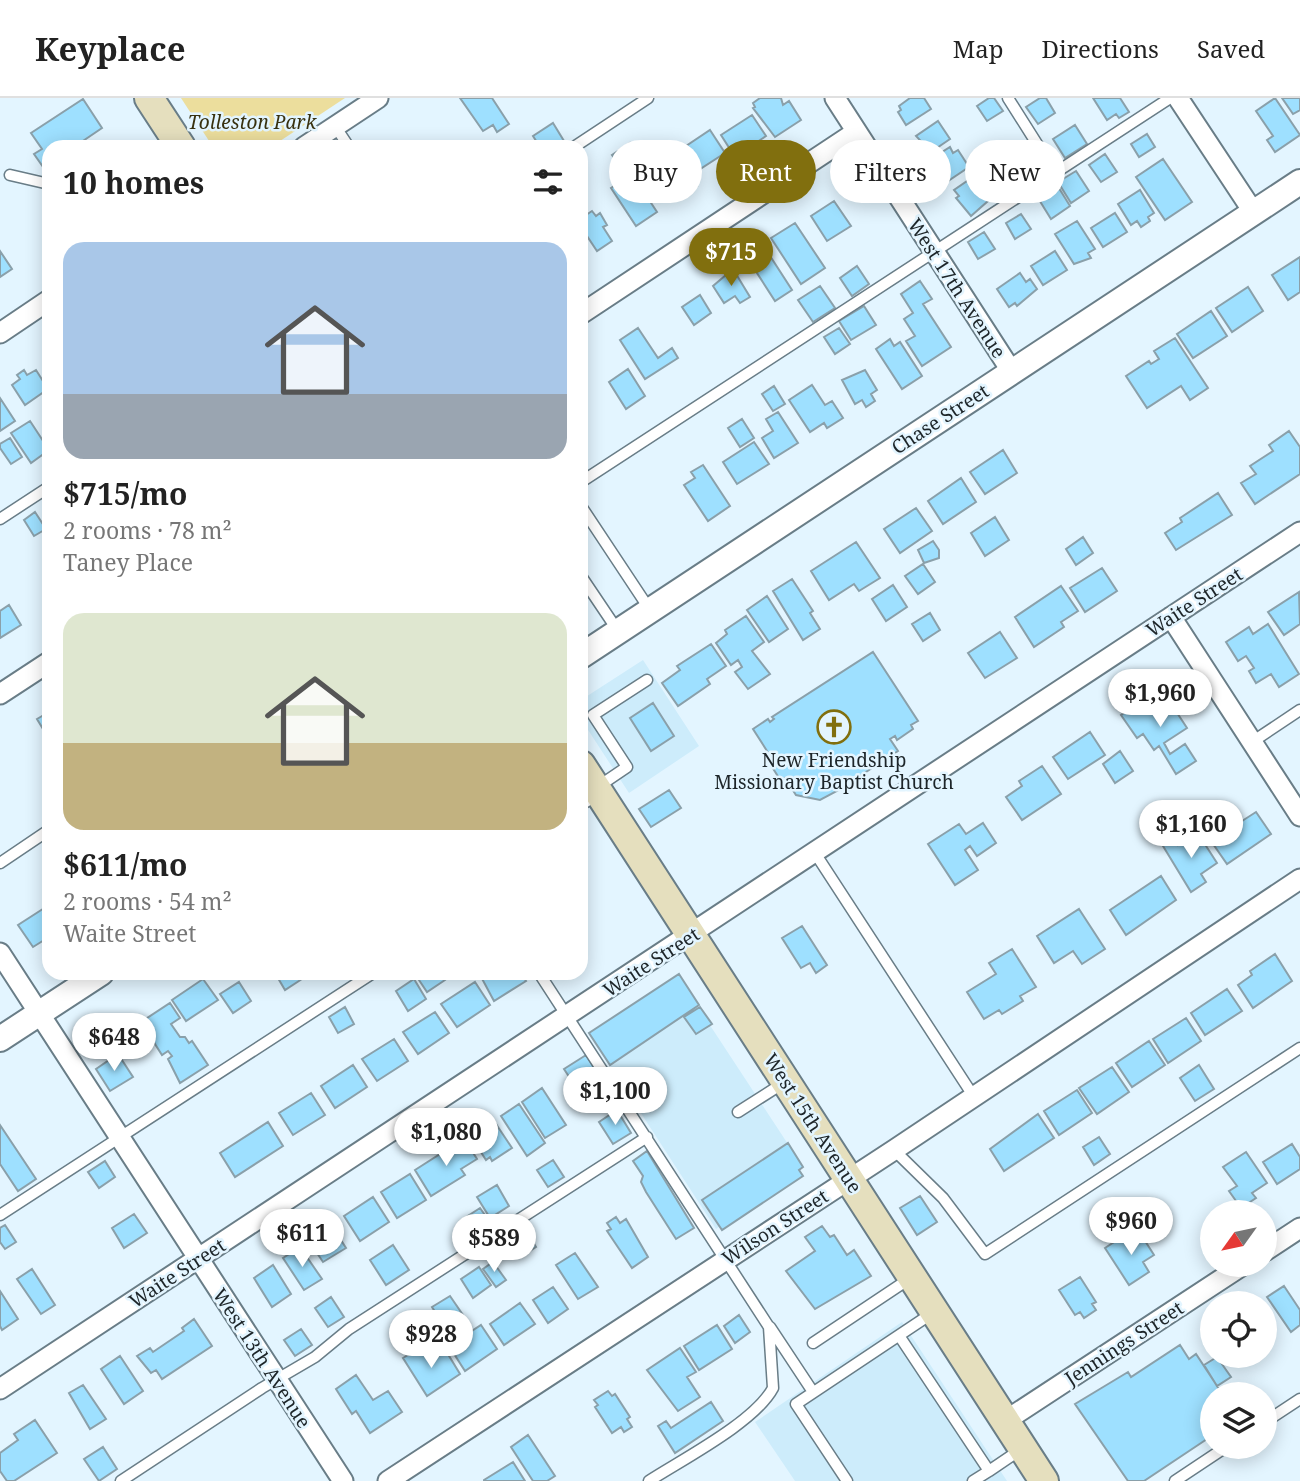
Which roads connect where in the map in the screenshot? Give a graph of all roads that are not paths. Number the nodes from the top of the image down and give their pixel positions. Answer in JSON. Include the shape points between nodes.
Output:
{"nodes":[{"id":1,"x":149,"y":98,"type":"edge"},
{"id":2,"x":378,"y":98,"type":"edge"},
{"id":3,"x":648,"y":98,"type":"edge"},
{"id":4,"x":835,"y":98,"type":"edge"},
{"id":5,"x":1008,"y":98,"type":"edge"},
{"id":6,"x":1170,"y":98,"type":"edge"},
{"id":7,"x":1178,"y":98,"type":"edge"},
{"id":8,"x":335,"y":126,"type":"junction"},
{"id":9,"x":856,"y":132,"type":"junction"},
{"id":10,"x":176,"y":140,"type":"edge"},
{"id":11,"x":314,"y":140,"type":"edge"},
{"id":12,"x":344,"y":140,"type":"edge"},
{"id":13,"x":585,"y":140,"type":"edge"},
{"id":14,"x":1035,"y":140,"type":"edge"},
{"id":15,"x":1065,"y":168,"type":"edge"},
{"id":16,"x":10,"y":175,"type":"dead end"},
{"id":17,"x":42,"y":182,"type":"edge"},
{"id":18,"x":1300,"y":182,"type":"edge"},
{"id":19,"x":1011,"y":203,"type":"edge"},
{"id":20,"x":1254,"y":213,"type":"junction"},
{"id":21,"x":934,"y":253,"type":"junction"},
{"id":22,"x":42,"y":305,"type":"edge"},
{"id":23,"x":588,"y":309,"type":"edge"},
{"id":24,"x":0,"y":332,"type":"edge"},
{"id":25,"x":1012,"y":372,"type":"junction"},
{"id":26,"x":588,"y":477,"type":"edge"},
{"id":27,"x":42,"y":492,"type":"edge"},
{"id":28,"x":588,"y":517,"type":"edge"},
{"id":29,"x":0,"y":519,"type":"edge"},
{"id":30,"x":1300,"y":532,"type":"edge"},
{"id":31,"x":588,"y":586,"type":"edge"},
{"id":32,"x":650,"y":611,"type":"junction"},
{"id":33,"x":1171,"y":617,"type":"junction"},
{"id":34,"x":619,"y":631,"type":"junction"},
{"id":35,"x":588,"y":651,"type":"edge"},
{"id":36,"x":42,"y":667,"type":"edge"},
{"id":37,"x":646,"y":680,"type":"dead end"},
{"id":38,"x":0,"y":694,"type":"edge"},
{"id":39,"x":1300,"y":710,"type":"edge"},
{"id":40,"x":1252,"y":741,"type":"junction"},
{"id":41,"x":589,"y":788,"type":"edge"},
{"id":42,"x":1300,"y":816,"type":"edge"},
{"id":43,"x":42,"y":835,"type":"edge"},
{"id":44,"x":815,"y":853,"type":"junction"},
{"id":45,"x":0,"y":863,"type":"edge"},
{"id":46,"x":1300,"y":878,"type":"edge"},
{"id":47,"x":691,"y":935,"type":"junction"},
{"id":48,"x":0,"y":953,"type":"edge"},
{"id":49,"x":90,"y":980,"type":"edge"},
{"id":50,"x":362,"y":980,"type":"edge"},
{"id":51,"x":544,"y":980,"type":"edge"},
{"id":52,"x":39,"y":1014,"type":"junction"},
{"id":53,"x":568,"y":1017,"type":"junction"},
{"id":54,"x":0,"y":1039,"type":"edge"},
{"id":55,"x":1300,"y":1048,"type":"edge"},
{"id":56,"x":785,"y":1081,"type":"junction"},
{"id":57,"x":974,"y":1097,"type":"junction"},
{"id":58,"x":738,"y":1112,"type":"dead end"},
{"id":59,"x":647,"y":1137,"type":"junction"},
{"id":60,"x":120,"y":1139,"type":"junction"},
{"id":61,"x":894,"y":1150,"type":"junction"},
{"id":62,"x":849,"y":1179,"type":"junction"},
{"id":63,"x":0,"y":1215,"type":"edge"},
{"id":64,"x":1300,"y":1228,"type":"edge"},
{"id":65,"x":1278,"y":1242,"type":"edge"},
{"id":66,"x":727,"y":1258,"type":"junction"},
{"id":67,"x":198,"y":1259,"type":"junction"},
{"id":68,"x":912,"y":1277,"type":"junction"},
{"id":69,"x":1223,"y":1278,"type":"edge"},
{"id":70,"x":935,"y":1312,"type":"junction"},
{"id":71,"x":769,"y":1327,"type":"junction"},
{"id":72,"x":900,"y":1337,"type":"junction"},
{"id":73,"x":813,"y":1343,"type":"dead end"},
{"id":74,"x":276,"y":1380,"type":"junction"},
{"id":75,"x":0,"y":1389,"type":"edge"},
{"id":76,"x":813,"y":1392,"type":"junction"},
{"id":77,"x":1300,"y":1399,"type":"edge"},
{"id":78,"x":1277,"y":1414,"type":"edge"},
{"id":79,"x":1005,"y":1421,"type":"junction"},
{"id":80,"x":1023,"y":1448,"type":"junction"},
{"id":81,"x":1208,"y":1459,"type":"edge"},
{"id":82,"x":989,"y":1471,"type":"junction"},
{"id":83,"x":121,"y":1481,"type":"edge"},
{"id":84,"x":343,"y":1481,"type":"edge"},
{"id":85,"x":388,"y":1481,"type":"edge"},
{"id":86,"x":649,"y":1481,"type":"edge"},
{"id":87,"x":846,"y":1481,"type":"edge"},
{"id":88,"x":974,"y":1481,"type":"edge"},
{"id":89,"x":1044,"y":1481,"type":"edge"},
{"id":90,"x":1175,"y":1481,"type":"edge"}],
"edges":[{"from":1,"to":10,"type":"main road"},
{"from":2,"to":8,"type":"street"},
{"from":3,"to":13,"type":"lane"},
{"from":4,"to":9,"type":"street","name":"West 17th Avenue"},
{"from":5,"to":14,"type":"lane"},
{"from":6,"to":15,"type":"lane"},
{"from":7,"to":20,"type":"street"},
{"from":8,"to":11,"type":"street"},
{"from":8,"to":12,"type":"lane"},
{"from":9,"to":21,"type":"street","name":"West 17th Avenue"},
{"from":9,"to":23,"type":"street"},
{"from":16,"to":17,"type":"lane"},
{"from":18,"to":20,"type":"street","name":"Chase Street"},
{"from":19,"to":21,"type":"lane"},
{"from":20,"to":25,"type":"street","name":"Chase Street"},
{"from":21,"to":25,"type":"street","name":"West 17th Avenue"},
{"from":21,"to":26,"type":"lane"},
{"from":22,"to":24,"type":"street"},
{"from":25,"to":32,"type":"street","name":"Chase Street"},
{"from":27,"to":29,"type":"lane"},
{"from":28,"to":32,"type":"lane"},
{"from":30,"to":33,"type":"street","name":"Waite Street"},
{"from":31,"to":34,"type":"lane"},
{"from":32,"to":34,"type":"street","name":"Chase Street"},
{"from":33,"to":40,"type":"street"},
{"from":33,"to":44,"type":"street","name":"Waite Street"},
{"from":34,"to":35,"type":"street","name":"Chase Street"},
{"from":36,"to":38,"type":"street"},
{"from":37,"to":41,"type":"lane","via":[[593,715],[627,767]]},
{"from":39,"to":40,"type":"lane"},
{"from":40,"to":42,"type":"street"},
{"from":41,"to":47,"type":"main road","name":"West 15th Avenue"},
{"from":43,"to":45,"type":"lane"},
{"from":44,"to":47,"type":"street","name":"Waite Street"},
{"from":44,"to":57,"type":"lane"},
{"from":46,"to":57,"type":"street","name":"Wilson Street"},
{"from":47,"to":53,"type":"street","name":"Waite Street"},
{"from":47,"to":56,"type":"main road","name":"West 15th Avenue"},
{"from":48,"to":52,"type":"street","name":"West 13th Avenue"},
{"from":49,"to":52,"type":"street"},
{"from":50,"to":60,"type":"lane"},
{"from":51,"to":53,"type":"lane"},
{"from":52,"to":54,"type":"street"},
{"from":52,"to":60,"type":"street","name":"West 13th Avenue"},
{"from":53,"to":59,"type":"lane"},
{"from":53,"to":67,"type":"street","name":"Waite Street"},
{"from":55,"to":61,"type":"lane","via":[[985,1254],[943,1198]]},
{"from":56,"to":58,"type":"lane"},
{"from":56,"to":62,"type":"main road","name":"West 15th Avenue"},
{"from":57,"to":61,"type":"street","name":"Wilson Street"},
{"from":59,"to":66,"type":"lane"},
{"from":59,"to":74,"type":"lane"},
{"from":60,"to":63,"type":"lane"},
{"from":60,"to":67,"type":"street","name":"West 13th Avenue"},
{"from":61,"to":62,"type":"street","name":"Wilson Street"},
{"from":62,"to":66,"type":"street","name":"Wilson Street"},
{"from":62,"to":68,"type":"main road","name":"West 15th Avenue"},
{"from":64,"to":65,"type":"street"},
{"from":66,"to":71,"type":"lane"},
{"from":66,"to":85,"type":"street","name":"Wilson Street"},
{"from":67,"to":74,"type":"street","name":"West 13th Avenue"},
{"from":67,"to":75,"type":"street","name":"Waite Street"},
{"from":68,"to":70,"type":"main road","name":"West 15th Avenue"},
{"from":68,"to":73,"type":"lane"},
{"from":69,"to":79,"type":"street","name":"Jennings Street"},
{"from":70,"to":72,"type":"lane"},
{"from":70,"to":79,"type":"main road","name":"West 15th Avenue"},
{"from":71,"to":76,"type":"lane"},
{"from":71,"to":86,"type":"lane","via":[[773,1388],[769,1397],[754,1413]]},
{"from":72,"to":76,"type":"lane"},
{"from":72,"to":82,"type":"lane"},
{"from":74,"to":83,"type":"lane"},
{"from":74,"to":84,"type":"street","name":"West 13th Avenue"},
{"from":76,"to":87,"type":"lane","via":[[796,1404]]},
{"from":77,"to":78,"type":"lane"},
{"from":79,"to":80,"type":"main road","name":"West 15th Avenue"},
{"from":80,"to":82,"type":"lane"},
{"from":80,"to":89,"type":"main road","name":"West 15th Avenue"},
{"from":81,"to":90,"type":"lane"},
{"from":82,"to":88,"type":"lane"}]}
